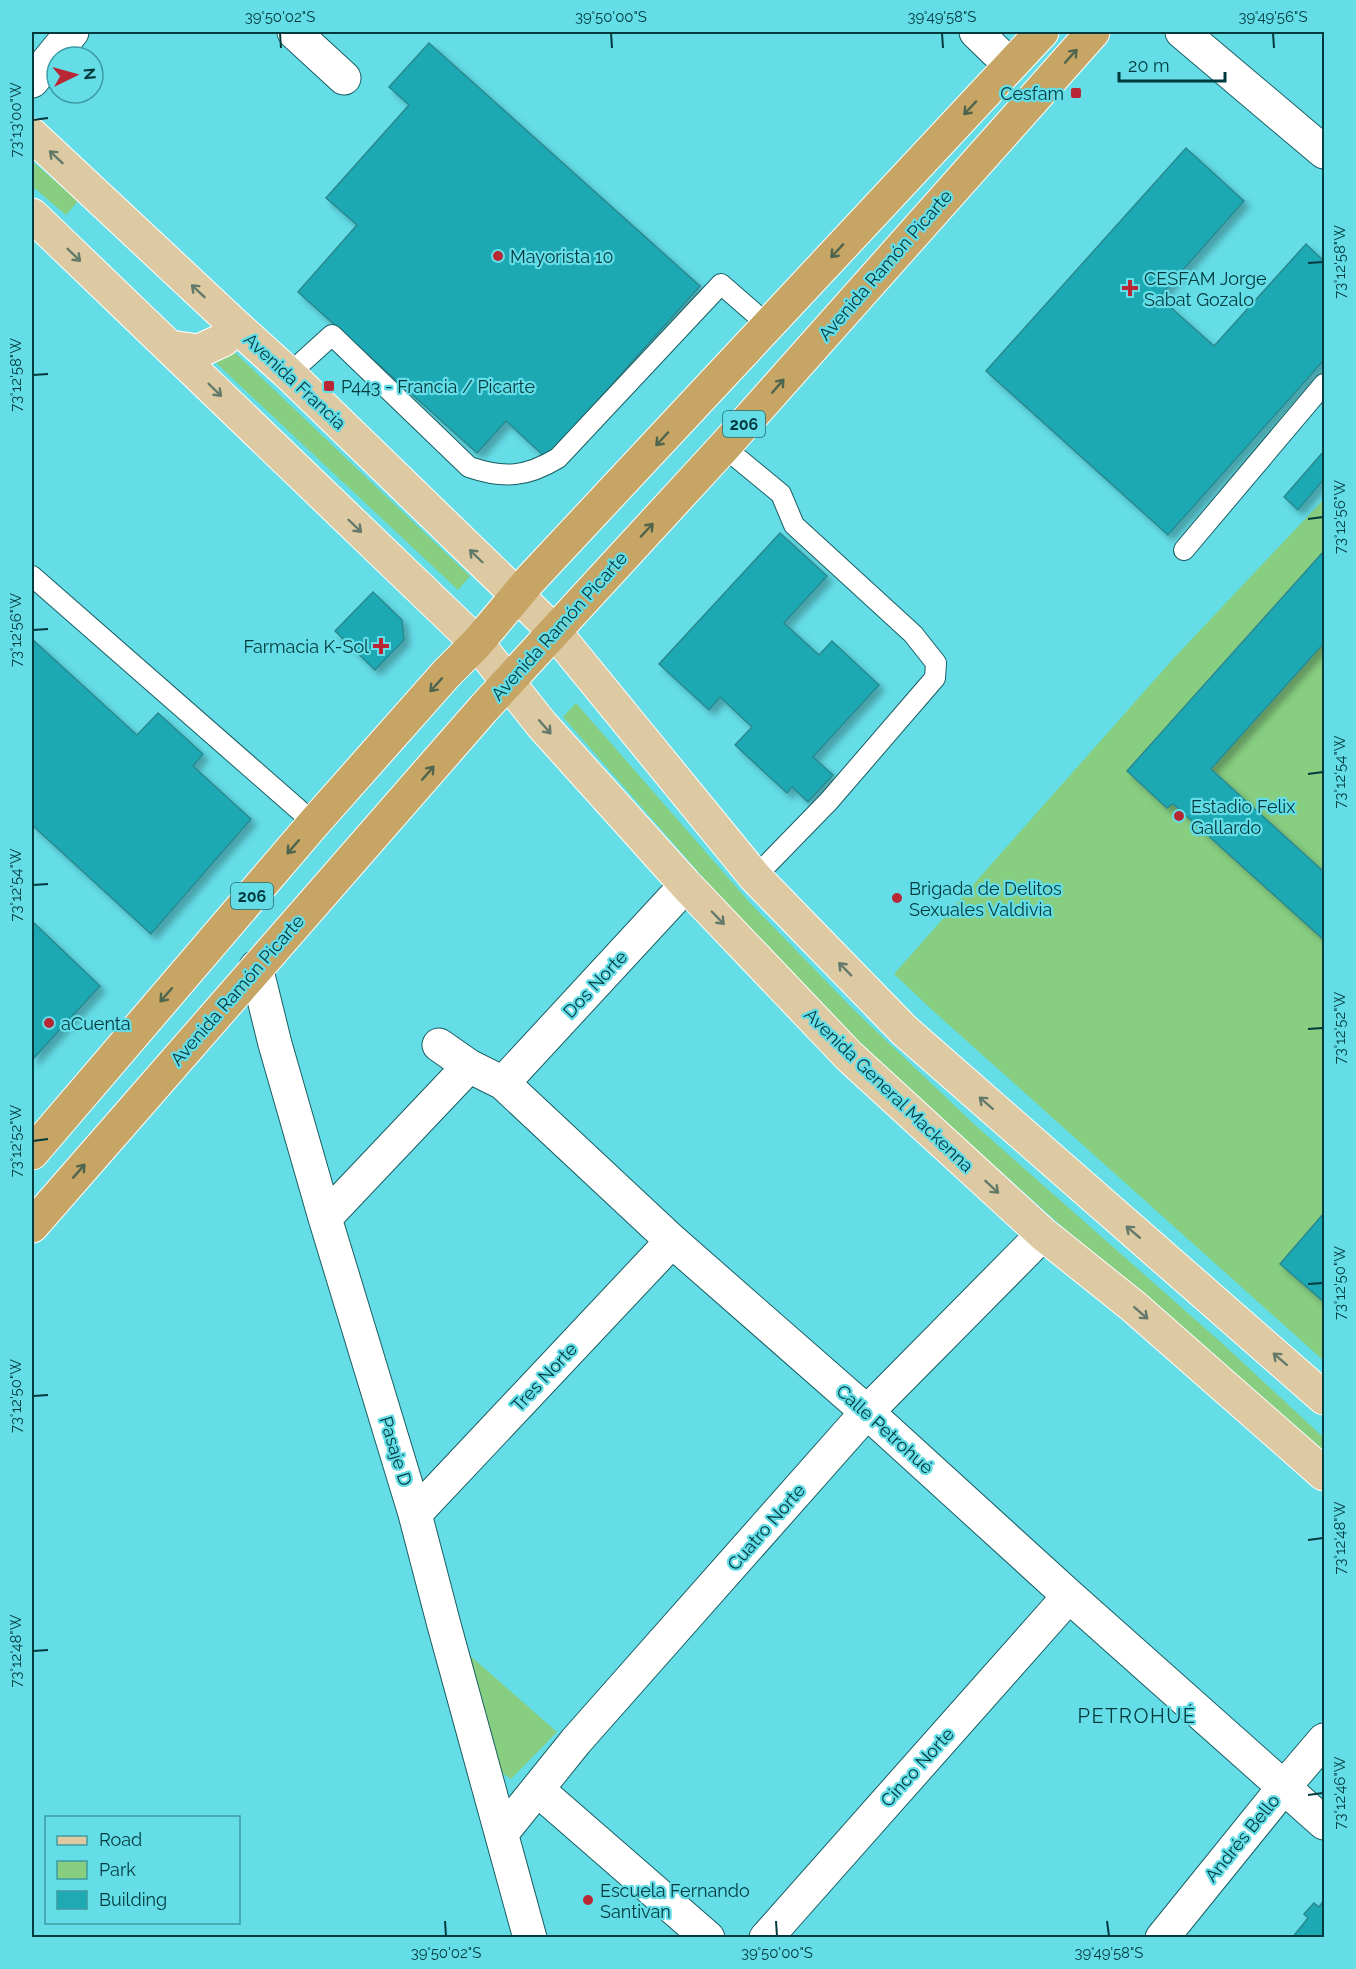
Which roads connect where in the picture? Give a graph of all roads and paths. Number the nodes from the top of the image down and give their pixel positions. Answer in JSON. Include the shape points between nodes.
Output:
{"nodes":[{"id":1,"x":72,"y":32,"type":"edge"},
{"id":2,"x":294,"y":32,"type":"edge"},
{"id":3,"x":976,"y":32,"type":"edge"},
{"id":4,"x":1042,"y":32,"type":"edge"},
{"id":5,"x":1093,"y":32,"type":"edge"},
{"id":6,"x":1182,"y":32,"type":"edge"},
{"id":7,"x":1010,"y":65,"type":"junction"},
{"id":8,"x":344,"y":78,"type":"dead end"},
{"id":9,"x":32,"y":81,"type":"edge"},
{"id":10,"x":32,"y":135,"type":"edge"},
{"id":11,"x":1324,"y":152,"type":"edge"},
{"id":12,"x":32,"y":215,"type":"edge"},
{"id":13,"x":768,"y":325,"type":"junction"},
{"id":14,"x":236,"y":326,"type":"junction"},
{"id":15,"x":170,"y":347,"type":"junction"},
{"id":16,"x":289,"y":374,"type":"junction"},
{"id":17,"x":1324,"y":384,"type":"edge"},
{"id":18,"x":724,"y":447,"type":"junction"},
{"id":19,"x":1184,"y":550,"type":"dead end"},
{"id":20,"x":32,"y":576,"type":"edge"},
{"id":21,"x":518,"y":596,"type":"junction"},
{"id":22,"x":554,"y":631,"type":"junction"},
{"id":23,"x":493,"y":663,"type":"junction"},
{"id":24,"x":314,"y":823,"type":"junction"},
{"id":25,"x":755,"y":877,"type":"junction"},
{"id":26,"x":686,"y":885,"type":"junction"},
{"id":27,"x":256,"y":967,"type":"junction"},
{"id":28,"x":439,"y":1045,"type":"dead end"},
{"id":29,"x":469,"y":1066,"type":"junction"},
{"id":30,"x":503,"y":1083,"type":"junction"},
{"id":31,"x":32,"y":1153,"type":"edge"},
{"id":32,"x":325,"y":1218,"type":"junction"},
{"id":33,"x":32,"y":1226,"type":"edge"},
{"id":34,"x":1043,"y":1234,"type":"junction"},
{"id":35,"x":672,"y":1241,"type":"junction"},
{"id":36,"x":1324,"y":1398,"type":"edge"},
{"id":37,"x":867,"y":1412,"type":"junction"},
{"id":38,"x":1324,"y":1474,"type":"edge"},
{"id":39,"x":415,"y":1514,"type":"junction"},
{"id":40,"x":1069,"y":1596,"type":"junction"},
{"id":41,"x":1324,"y":1740,"type":"edge"},
{"id":42,"x":1284,"y":1787,"type":"junction"},
{"id":43,"x":538,"y":1790,"type":"junction"},
{"id":44,"x":1324,"y":1823,"type":"edge"},
{"id":45,"x":502,"y":1833,"type":"junction"},
{"id":46,"x":530,"y":1938,"type":"edge"},
{"id":47,"x":708,"y":1938,"type":"edge"},
{"id":48,"x":766,"y":1938,"type":"edge"},
{"id":49,"x":1162,"y":1938,"type":"edge"}],
"edges":[{"from":1,"to":9,"type":"street"},
{"from":2,"to":8,"type":"street"},
{"from":3,"to":7,"type":"street"},
{"from":4,"to":7,"type":"highway","name":"Avenida Ramón Picarte","number":"206"},
{"from":18,"to":5,"type":"highway","name":"Avenida Ramón Picarte","number":"206","one_way":true},
{"from":6,"to":11,"type":"street"},
{"from":7,"to":13,"type":"highway","name":"Avenida Ramón Picarte","number":"206","one_way":true},
{"from":14,"to":10,"type":"main road","name":"Avenida Francia","one_way":true},
{"from":12,"to":15,"type":"main road","one_way":true},
{"from":13,"to":16,"type":"lane","via":[[721,284],[558,458],[530,472],[510,476],[469,467],[332,335]]},
{"from":13,"to":21,"type":"highway","name":"Avenida Ramón Picarte","number":"206","one_way":true},
{"from":14,"to":15,"type":"main road","via":[[223,340],[199,351]]},
{"from":14,"to":16,"type":"main road","name":"Avenida Francia"},
{"from":15,"to":23,"type":"main road","one_way":true},
{"from":21,"to":16,"type":"main road","name":"Avenida Francia","one_way":true},
{"from":17,"to":19,"type":"lane"},
{"from":22,"to":18,"type":"highway","name":"Avenida Ramón Picarte","number":"206","one_way":true},
{"from":18,"to":25,"type":"lane","via":[[782,494],[794,525],[914,634],[936,663],[935,678],[829,801]]},
{"from":20,"to":24,"type":"lane"},
{"from":21,"to":22,"type":"main road","name":"Avenida Francia"},
{"from":21,"to":23,"type":"highway","name":"Avenida Ramón Picarte","number":"206"},
{"from":22,"to":23,"type":"highway","name":"Avenida Ramón Picarte","number":"206"},
{"from":22,"to":25,"type":"main road"},
{"from":23,"to":24,"type":"highway","name":"Avenida Ramón Picarte","number":"206","one_way":true,"via":[[446,674]]},
{"from":23,"to":26,"type":"main road","name":"Avenida General Mackenna","one_way":true,"via":[[542,724]]},
{"from":27,"to":23,"type":"highway","name":"Avenida Ramón Picarte","number":"206","one_way":true,"via":[[390,818]]},
{"from":24,"to":31,"type":"highway","name":"Avenida Ramón Picarte","number":"206","one_way":true},
{"from":36,"to":25,"type":"main road","one_way":true,"via":[[905,1031]]},
{"from":26,"to":30,"type":"street","name":"Dos Norte"},
{"from":26,"to":34,"type":"main road","name":"Avenida General Mackenna","one_way":true,"via":[[849,1056]]},
{"from":27,"to":32,"type":"street","name":"Pasaje D"},
{"from":33,"to":27,"type":"highway","name":"Avenida Ramón Picarte","number":"206","one_way":true},
{"from":28,"to":29,"type":"street","name":"Calle Petrohué"},
{"from":29,"to":30,"type":"street","name":"Calle Petrohué"},
{"from":29,"to":32,"type":"street"},
{"from":30,"to":35,"type":"street","name":"Calle Petrohué"},
{"from":32,"to":39,"type":"street","name":"Pasaje D"},
{"from":34,"to":37,"type":"street","name":"Cuatro Norte"},
{"from":34,"to":38,"type":"main road","name":"Avenida General Mackenna","one_way":true,"via":[[1133,1305]]},
{"from":35,"to":37,"type":"street","name":"Calle Petrohué"},
{"from":35,"to":39,"type":"street","name":"Tres Norte"},
{"from":37,"to":40,"type":"street","name":"Calle Petrohué"},
{"from":37,"to":43,"type":"street","name":"Cuatro Norte","via":[[576,1741]]},
{"from":39,"to":45,"type":"street","name":"Pasaje D"},
{"from":40,"to":42,"type":"street","name":"Calle Petrohué"},
{"from":40,"to":48,"type":"street","name":"Cinco Norte"},
{"from":41,"to":42,"type":"street","name":"Andrés Bello"},
{"from":42,"to":44,"type":"street","name":"Calle Petrohué"},
{"from":42,"to":49,"type":"street","name":"Andrés Bello"},
{"from":43,"to":45,"type":"street","name":"Cuatro Norte"},
{"from":43,"to":47,"type":"street"},
{"from":45,"to":46,"type":"street","name":"Pasaje D"}]}
